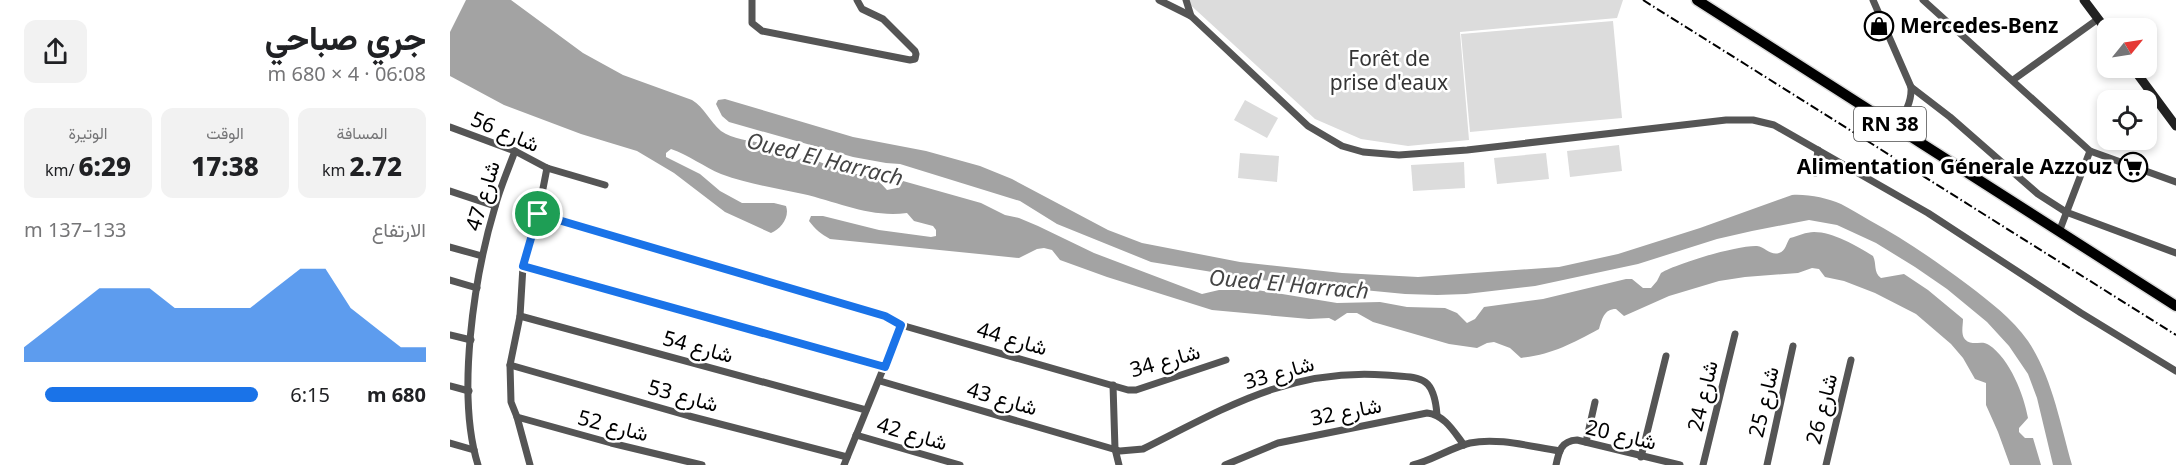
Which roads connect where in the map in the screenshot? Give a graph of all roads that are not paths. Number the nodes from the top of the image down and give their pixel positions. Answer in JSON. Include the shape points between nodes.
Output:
{"nodes":[{"id":1,"x":752,"y":0,"type":"edge"},
{"id":2,"x":857,"y":0,"type":"edge"},
{"id":3,"x":1159,"y":0,"type":"edge"},
{"id":4,"x":1186,"y":0,"type":"edge"},
{"id":5,"x":1697,"y":0,"type":"edge"},
{"id":6,"x":1873,"y":0,"type":"edge"},
{"id":7,"x":1924,"y":0,"type":"edge"},
{"id":8,"x":2084,"y":0,"type":"edge"},
{"id":9,"x":1191,"y":16,"type":"junction"},
{"id":10,"x":2097,"y":18,"type":"edge"},
{"id":11,"x":2097,"y":20,"type":"edge"},
{"id":12,"x":2140,"y":78,"type":"edge"},
{"id":13,"x":2013,"y":80,"type":"junction"},
{"id":14,"x":1911,"y":87,"type":"junction"},
{"id":15,"x":2176,"y":126,"type":"edge"},
{"id":16,"x":450,"y":127,"type":"edge"},
{"id":17,"x":1895,"y":127,"type":"junction"},
{"id":18,"x":1818,"y":150,"type":"junction"},
{"id":19,"x":515,"y":151,"type":"junction"},
{"id":20,"x":2090,"y":152,"type":"junction"},
{"id":21,"x":547,"y":168,"type":"junction"},
{"id":22,"x":1815,"y":174,"type":"dead end"},
{"id":23,"x":2176,"y":182,"type":"edge"},
{"id":24,"x":605,"y":185,"type":"dead end"},
{"id":25,"x":450,"y":191,"type":"edge"},
{"id":26,"x":495,"y":206,"type":"junction"},
{"id":27,"x":2066,"y":212,"type":"junction"},
{"id":28,"x":538,"y":214,"type":"junction"},
{"id":29,"x":2059,"y":231,"type":"junction"},
{"id":30,"x":450,"y":247,"type":"edge"},
{"id":31,"x":2176,"y":253,"type":"edge"},
{"id":32,"x":482,"y":256,"type":"junction"},
{"id":33,"x":523,"y":266,"type":"junction"},
{"id":34,"x":450,"y":280,"type":"edge"},
{"id":35,"x":477,"y":288,"type":"junction"},
{"id":36,"x":2176,"y":306,"type":"edge"},
{"id":37,"x":520,"y":315,"type":"junction"},
{"id":38,"x":901,"y":325,"type":"junction"},
{"id":39,"x":450,"y":334,"type":"edge"},
{"id":40,"x":1735,"y":334,"type":"dead end"},
{"id":41,"x":471,"y":340,"type":"junction"},
{"id":42,"x":1793,"y":346,"type":"dead end"},
{"id":43,"x":1666,"y":356,"type":"dead end"},
{"id":44,"x":1226,"y":360,"type":"dead end"},
{"id":45,"x":1851,"y":360,"type":"dead end"},
{"id":46,"x":510,"y":365,"type":"junction"},
{"id":47,"x":885,"y":367,"type":"junction"},
{"id":48,"x":2176,"y":371,"type":"edge"},
{"id":49,"x":880,"y":381,"type":"junction"},
{"id":50,"x":1113,"y":385,"type":"junction"},
{"id":51,"x":450,"y":386,"type":"edge"},
{"id":52,"x":469,"y":391,"type":"junction"},
{"id":53,"x":1595,"y":402,"type":"dead end"},
{"id":54,"x":866,"y":410,"type":"junction"},
{"id":55,"x":1437,"y":415,"type":"junction"},
{"id":56,"x":517,"y":417,"type":"junction"},
{"id":57,"x":856,"y":435,"type":"junction"},
{"id":58,"x":1586,"y":442,"type":"junction"},
{"id":59,"x":450,"y":443,"type":"edge"},
{"id":60,"x":1464,"y":445,"type":"junction"},
{"id":61,"x":1115,"y":449,"type":"junction"},
{"id":62,"x":474,"y":450,"type":"junction"},
{"id":63,"x":1560,"y":451,"type":"junction"},
{"id":64,"x":848,"y":457,"type":"junction"},
{"id":65,"x":1641,"y":457,"type":"junction"},
{"id":66,"x":478,"y":465,"type":"edge"},
{"id":67,"x":530,"y":465,"type":"edge"},
{"id":68,"x":702,"y":465,"type":"edge"},
{"id":69,"x":844,"y":465,"type":"edge"},
{"id":70,"x":960,"y":465,"type":"edge"},
{"id":71,"x":1119,"y":465,"type":"edge"},
{"id":72,"x":1225,"y":465,"type":"edge"},
{"id":73,"x":1413,"y":465,"type":"edge"},
{"id":74,"x":1556,"y":465,"type":"edge"},
{"id":75,"x":1680,"y":465,"type":"edge"},
{"id":76,"x":1703,"y":465,"type":"edge"},
{"id":77,"x":1767,"y":465,"type":"edge"},
{"id":78,"x":1826,"y":465,"type":"edge"}],
"edges":[{"from":1,"to":2,"type":"street","via":[[752,23],[762,30],[915,59],[915,51],[883,19],[862,9]]},
{"from":3,"to":9,"type":"street"},
{"from":4,"to":9,"type":"street"},
{"from":5,"to":17,"type":"main road","number":"RN 38"},
{"from":6,"to":14,"type":"street"},
{"from":7,"to":13,"type":"street"},
{"from":8,"to":10,"type":"street"},
{"from":9,"to":18,"type":"street","via":[[1308,126],[1363,152],[1399,156],[1743,119],[1774,125]]},
{"from":11,"to":13,"type":"street"},
{"from":12,"to":15,"type":"street"},
{"from":13,"to":20,"type":"street"},
{"from":14,"to":17,"type":"street","via":[[1903,117]]},
{"from":14,"to":27,"type":"street","via":[[2038,194]]},
{"from":16,"to":19,"type":"street","name":"شارع 56"},
{"from":17,"to":29,"type":"main road","number":"RN 38"},
{"from":18,"to":22,"type":"street"},
{"from":18,"to":48,"type":"street","via":[[1928,213]]},
{"from":19,"to":21,"type":"street","name":"شارع 56"},
{"from":19,"to":26,"type":"street","name":"شارع 47"},
{"from":20,"to":23,"type":"street"},
{"from":20,"to":27,"type":"street"},
{"from":21,"to":24,"type":"street","name":"شارع 56"},
{"from":21,"to":28,"type":"street","name":"شارع 56"},
{"from":25,"to":26,"type":"street"},
{"from":26,"to":32,"type":"street","name":"شارع 47"},
{"from":27,"to":29,"type":"street"},
{"from":27,"to":31,"type":"street"},
{"from":28,"to":33,"type":"street","name":"شارع 56"},
{"from":28,"to":38,"type":"street","name":"شارع 44","via":[[885,316]]},
{"from":29,"to":36,"type":"main road","number":"RN 38"},
{"from":30,"to":32,"type":"street"},
{"from":32,"to":35,"type":"street","name":"شارع 47"},
{"from":33,"to":37,"type":"street","name":"شارع 56"},
{"from":33,"to":47,"type":"street"},
{"from":34,"to":35,"type":"street"},
{"from":35,"to":41,"type":"street","name":"شارع 47"},
{"from":37,"to":46,"type":"street","name":"شارع 56"},
{"from":37,"to":54,"type":"street","name":"شارع 54"},
{"from":38,"to":47,"type":"street"},
{"from":38,"to":50,"type":"street","name":"شارع 44"},
{"from":39,"to":41,"type":"street"},
{"from":40,"to":76,"type":"street","name":"شارع 24"},
{"from":41,"to":52,"type":"street","name":"شارع 47"},
{"from":42,"to":77,"type":"street","name":"شارع 25"},
{"from":43,"to":65,"type":"street"},
{"from":44,"to":50,"type":"street","name":"شارع 34","via":[[1136,390]]},
{"from":45,"to":78,"type":"street","name":"شارع 26"},
{"from":46,"to":56,"type":"street","name":"شارع 56","via":[[511,402]]},
{"from":46,"to":64,"type":"street","name":"شارع 53"},
{"from":47,"to":49,"type":"street"},
{"from":49,"to":54,"type":"street"},
{"from":49,"to":61,"type":"street","name":"شارع 43"},
{"from":50,"to":61,"type":"street"},
{"from":51,"to":52,"type":"street"},
{"from":52,"to":62,"type":"street","name":"شارع 47"},
{"from":53,"to":58,"type":"street"},
{"from":54,"to":57,"type":"street"},
{"from":55,"to":60,"type":"street"},
{"from":55,"to":61,"type":"street","name":"شارع 33","via":[[1435,394],[1422,380],[1338,374],[1255,394],[1143,449]]},
{"from":55,"to":72,"type":"street","name":"شارع 32","via":[[1423,413],[1278,443]]},
{"from":56,"to":67,"type":"street","name":"شارع 56"},
{"from":56,"to":68,"type":"street","name":"شارع 52"},
{"from":57,"to":64,"type":"street"},
{"from":57,"to":70,"type":"street","name":"شارع 42"},
{"from":58,"to":63,"type":"street","name":"شارع 20","via":[[1570,441]]},
{"from":58,"to":65,"type":"street","name":"شارع 20"},
{"from":59,"to":62,"type":"street"},
{"from":60,"to":63,"type":"street","via":[[1500,442]]},
{"from":60,"to":73,"type":"street"},
{"from":61,"to":71,"type":"street"},
{"from":62,"to":66,"type":"street","name":"شارع 47"},
{"from":63,"to":74,"type":"street"},
{"from":64,"to":69,"type":"street"},
{"from":65,"to":75,"type":"street","name":"شارع 20"}]}
